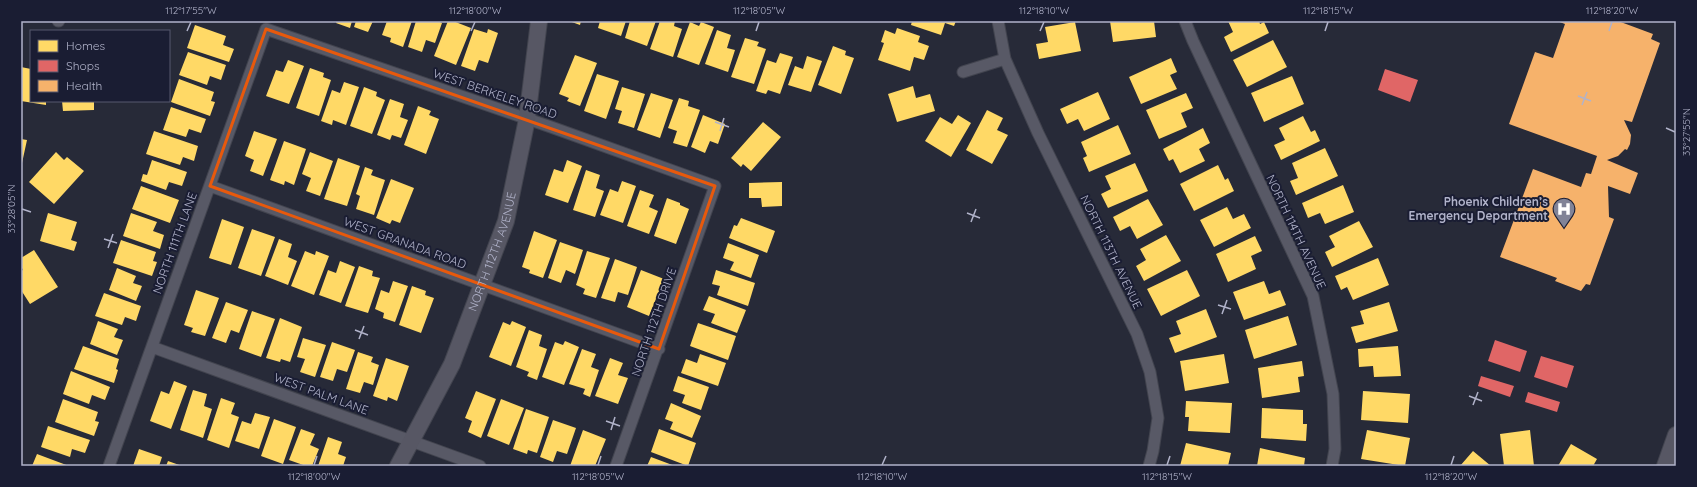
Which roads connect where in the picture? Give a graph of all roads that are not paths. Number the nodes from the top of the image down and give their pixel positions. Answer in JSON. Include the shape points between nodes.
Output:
{"nodes":[{"id":1,"x":539,"y":21,"type":"edge"},
{"id":2,"x":998,"y":21,"type":"edge"},
{"id":3,"x":1186,"y":21,"type":"edge"},
{"id":4,"x":266,"y":29,"type":"joint"},
{"id":5,"x":1005,"y":59,"type":"junction"},
{"id":6,"x":963,"y":72,"type":"dead end"},
{"id":7,"x":527,"y":119,"type":"junction"},
{"id":8,"x":210,"y":186,"type":"junction"},
{"id":9,"x":715,"y":186,"type":"joint"},
{"id":10,"x":482,"y":285,"type":"junction"},
{"id":11,"x":152,"y":347,"type":"junction"},
{"id":12,"x":659,"y":350,"type":"junction"},
{"id":13,"x":1676,"y":435,"type":"edge"},
{"id":14,"x":411,"y":441,"type":"junction"},
{"id":15,"x":109,"y":466,"type":"edge"},
{"id":16,"x":398,"y":466,"type":"edge"},
{"id":17,"x":480,"y":466,"type":"edge"},
{"id":18,"x":616,"y":466,"type":"edge"},
{"id":19,"x":1149,"y":466,"type":"edge"},
{"id":20,"x":1332,"y":466,"type":"edge"},
{"id":21,"x":1664,"y":466,"type":"edge"}],
"edges":[{"from":1,"to":7,"type":"street","name":"NORTH 112TH AVENUE"},
{"from":2,"to":5,"type":"street","name":"NORTH 113TH AVENUE"},
{"from":3,"to":20,"type":"street","name":"NORTH 114TH AVENUE","via":[[1193,41],[1313,296],[1333,394],[1335,449]]},
{"from":4,"to":7,"type":"street","name":"WEST BERKELEY ROAD"},
{"from":4,"to":8,"type":"street","name":"NORTH 111TH LANE"},
{"from":5,"to":6,"type":"street"},
{"from":5,"to":19,"type":"street","name":"NORTH 113TH AVENUE","via":[[1038,133],[1137,334],[1150,372],[1158,418]]},
{"from":7,"to":9,"type":"street","name":"WEST BERKELEY ROAD"},
{"from":7,"to":10,"type":"street","name":"NORTH 112TH AVENUE","via":[[506,221]]},
{"from":8,"to":10,"type":"street","name":"WEST GRANADA ROAD"},
{"from":8,"to":11,"type":"street","name":"NORTH 111TH LANE"},
{"from":9,"to":12,"type":"street","name":"NORTH 112TH DRIVE"},
{"from":10,"to":12,"type":"street","name":"WEST GRANADA ROAD"},
{"from":10,"to":14,"type":"street","name":"NORTH 112TH AVENUE","via":[[452,364]]},
{"from":11,"to":14,"type":"street","name":"WEST PALM LANE"},
{"from":11,"to":15,"type":"street","name":"NORTH 111TH LANE"},
{"from":12,"to":18,"type":"street","name":"NORTH 112TH DRIVE"},
{"from":13,"to":21,"type":"street"},
{"from":14,"to":16,"type":"street","name":"NORTH 112TH AVENUE"},
{"from":14,"to":17,"type":"street","name":"WEST PALM LANE"}]}
